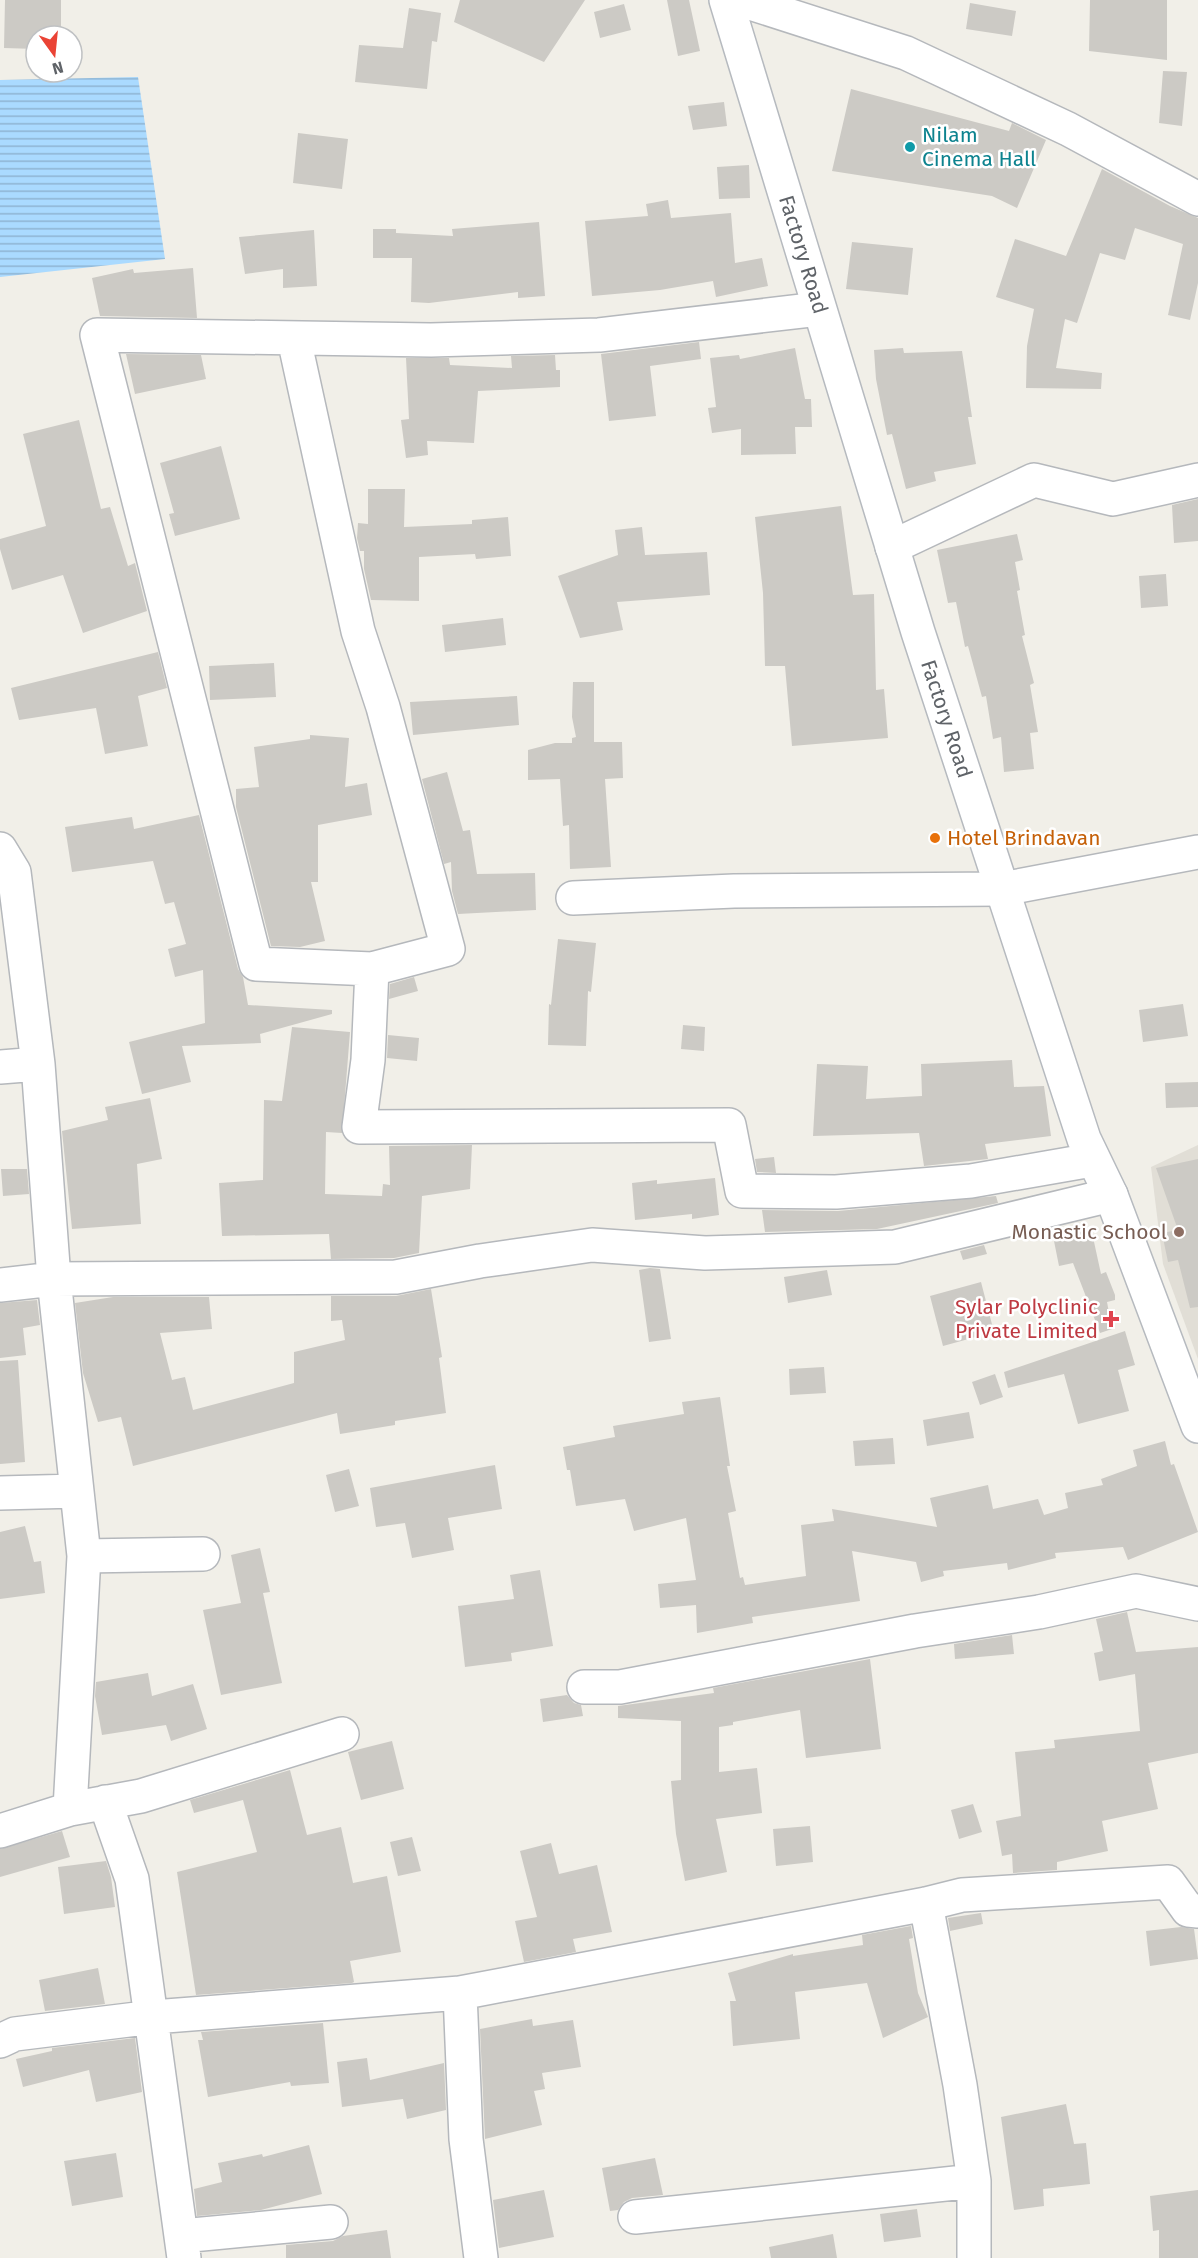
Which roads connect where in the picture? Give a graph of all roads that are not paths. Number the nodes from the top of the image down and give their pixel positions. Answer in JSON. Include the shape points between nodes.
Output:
{"nodes":[{"id":1,"x":726,"y":0,"type":"edge"},
{"id":2,"x":741,"y":0,"type":"edge"},
{"id":3,"x":1198,"y":199,"type":"edge"},
{"id":4,"x":819,"y":309,"type":"junction"},
{"id":5,"x":294,"y":339,"type":"junction"},
{"id":6,"x":1198,"y":480,"type":"edge"},
{"id":7,"x":892,"y":547,"type":"junction"},
{"id":8,"x":0,"y":849,"type":"edge"},
{"id":9,"x":1198,"y":852,"type":"edge"},
{"id":10,"x":1002,"y":889,"type":"junction"},
{"id":11,"x":573,"y":898,"type":"dead end"},
{"id":12,"x":372,"y":969,"type":"junction"},
{"id":13,"x":38,"y":1064,"type":"junction"},
{"id":14,"x":0,"y":1067,"type":"edge"},
{"id":15,"x":1092,"y":1160,"type":"junction"},
{"id":16,"x":1111,"y":1196,"type":"junction"},
{"id":17,"x":54,"y":1279,"type":"junction"},
{"id":18,"x":0,"y":1285,"type":"edge"},
{"id":19,"x":1198,"y":1426,"type":"edge"},
{"id":20,"x":77,"y":1491,"type":"junction"},
{"id":21,"x":0,"y":1493,"type":"edge"},
{"id":22,"x":203,"y":1554,"type":"dead end"},
{"id":23,"x":84,"y":1556,"type":"junction"},
{"id":24,"x":1198,"y":1604,"type":"edge"},
{"id":25,"x":584,"y":1687,"type":"dead end"},
{"id":26,"x":342,"y":1734,"type":"dead end"},
{"id":27,"x":105,"y":1802,"type":"junction"},
{"id":28,"x":70,"y":1809,"type":"junction"},
{"id":29,"x":0,"y":1831,"type":"edge"},
{"id":30,"x":926,"y":1904,"type":"junction"},
{"id":31,"x":1198,"y":1911,"type":"edge"},
{"id":32,"x":460,"y":1993,"type":"junction"},
{"id":33,"x":153,"y":2017,"type":"junction"},
{"id":34,"x":0,"y":2041,"type":"edge"},
{"id":35,"x":974,"y":2181,"type":"junction"},
{"id":36,"x":635,"y":2217,"type":"dead end"},
{"id":37,"x":332,"y":2222,"type":"dead end"},
{"id":38,"x":183,"y":2247,"type":"edge"},
{"id":39,"x":481,"y":2258,"type":"edge"},
{"id":40,"x":974,"y":2258,"type":"edge"}],
"edges":[{"from":1,"to":4,"type":"street","name":"Factory Road"},
{"from":2,"to":3,"type":"street","via":[[906,53],[1068,129]]},
{"from":4,"to":5,"type":"street","via":[[599,335]]},
{"from":4,"to":7,"type":"street","name":"Factory Road"},
{"from":5,"to":12,"type":"street","via":[[358,631],[383,707],[448,949]]},
{"from":5,"to":12,"type":"street","via":[[97,334],[256,964]]},
{"from":6,"to":7,"type":"street","via":[[1113,499],[1034,480]]},
{"from":7,"to":10,"type":"street","name":"Factory Road"},
{"from":8,"to":13,"type":"street","via":[[14,872]]},
{"from":9,"to":10,"type":"street"},
{"from":10,"to":11,"type":"street","via":[[734,891]]},
{"from":10,"to":15,"type":"street","name":"Factory Road"},
{"from":12,"to":15,"type":"street","via":[[368,1060],[359,1127],[729,1125],[742,1191],[836,1192],[971,1181]]},
{"from":13,"to":14,"type":"street"},
{"from":13,"to":17,"type":"street"},
{"from":15,"to":16,"type":"street","name":"Factory Road"},
{"from":16,"to":17,"type":"street","via":[[895,1247],[705,1253],[592,1245],[396,1277]]},
{"from":16,"to":19,"type":"street","name":"Factory Road"},
{"from":17,"to":18,"type":"street"},
{"from":17,"to":20,"type":"street"},
{"from":20,"to":21,"type":"street"},
{"from":20,"to":23,"type":"street"},
{"from":22,"to":23,"type":"street"},
{"from":23,"to":28,"type":"street"},
{"from":24,"to":25,"type":"street","via":[[1136,1591],[620,1687]]},
{"from":26,"to":27,"type":"street","via":[[141,1796]]},
{"from":27,"to":28,"type":"street"},
{"from":27,"to":33,"type":"street","via":[[132,1879]]},
{"from":28,"to":29,"type":"street"},
{"from":30,"to":31,"type":"street","via":[[962,1895],[1168,1882],[1188,1910]]},
{"from":30,"to":32,"type":"street"},
{"from":30,"to":35,"type":"street"},
{"from":32,"to":33,"type":"street"},
{"from":32,"to":39,"type":"street","via":[[466,2139]]},
{"from":33,"to":34,"type":"street","via":[[15,2034]]},
{"from":33,"to":38,"type":"street"},
{"from":35,"to":36,"type":"street"},
{"from":35,"to":40,"type":"street"},
{"from":37,"to":38,"type":"street"}]}
